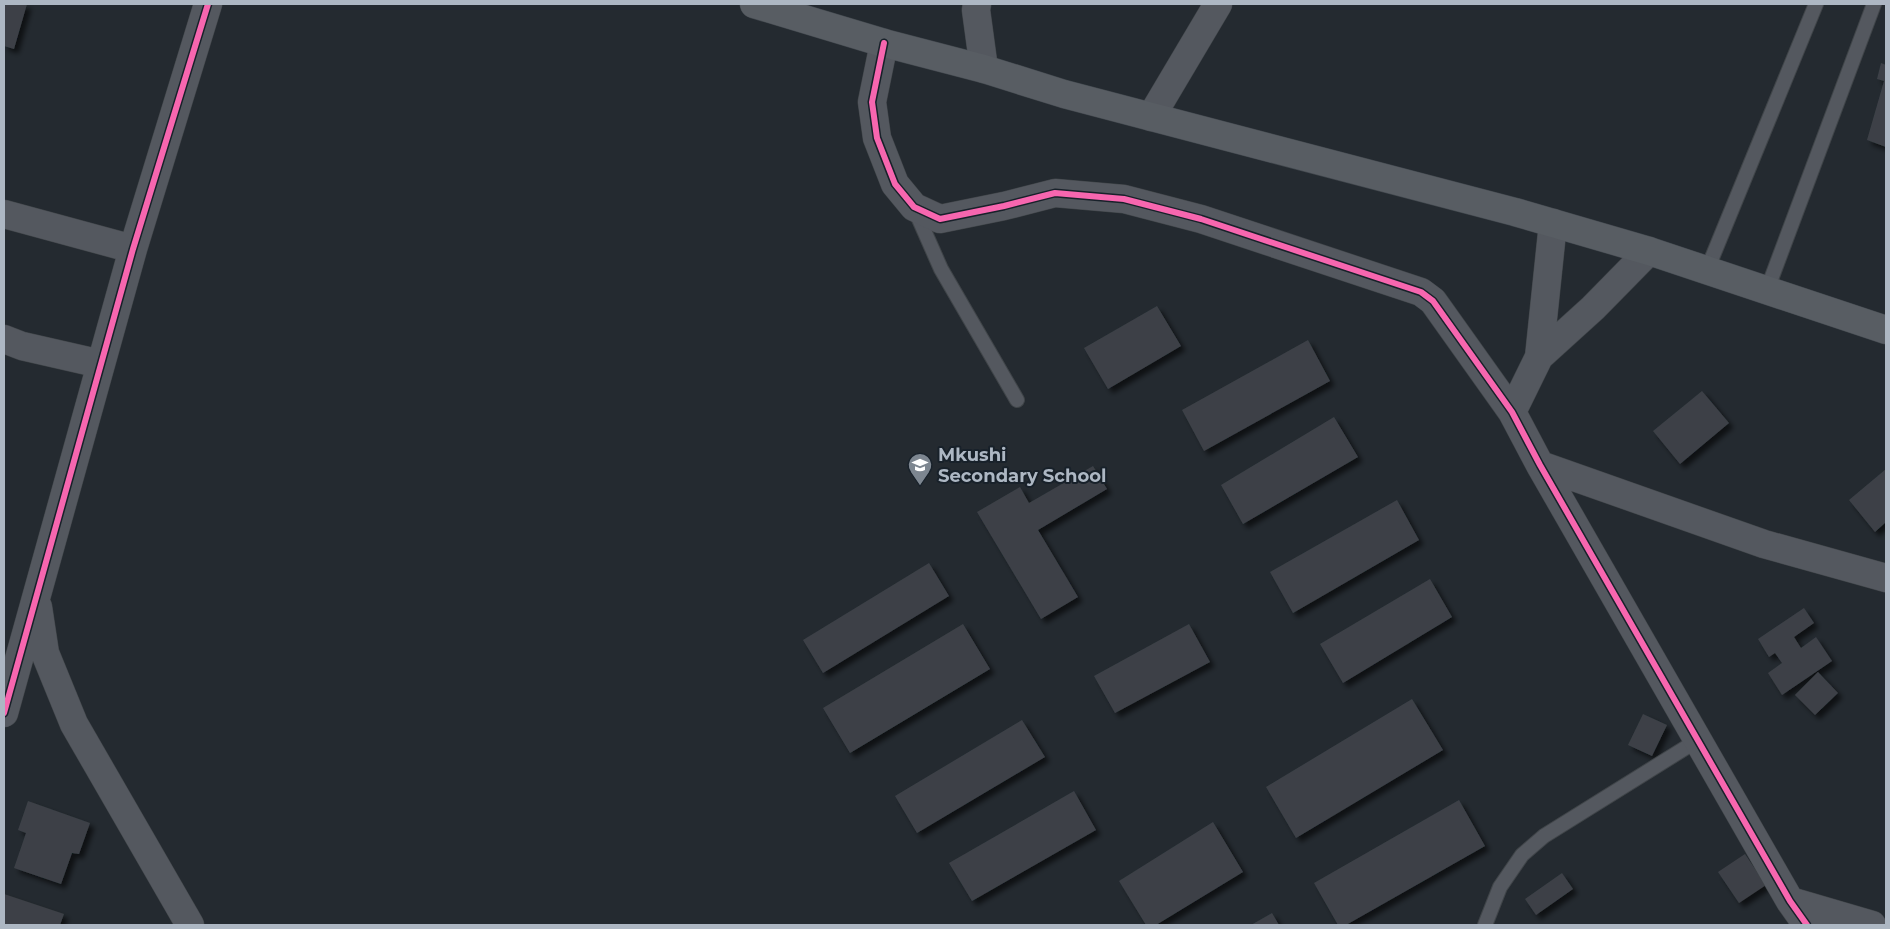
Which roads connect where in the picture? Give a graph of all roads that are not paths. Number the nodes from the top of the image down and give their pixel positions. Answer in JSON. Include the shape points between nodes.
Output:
{"nodes":[{"id":1,"x":208,"y":4,"type":"edge"},
{"id":2,"x":754,"y":4,"type":"edge"},
{"id":3,"x":978,"y":4,"type":"edge"},
{"id":4,"x":1218,"y":4,"type":"edge"},
{"id":5,"x":1816,"y":4,"type":"edge"},
{"id":6,"x":1874,"y":4,"type":"edge"},
{"id":7,"x":884,"y":43,"type":"junction"},
{"id":8,"x":984,"y":69,"type":"junction"},
{"id":9,"x":1151,"y":117,"type":"junction"},
{"id":10,"x":914,"y":207,"type":"junction"},
{"id":11,"x":4,"y":214,"type":"edge"},
{"id":12,"x":1553,"y":223,"type":"junction"},
{"id":13,"x":133,"y":249,"type":"junction"},
{"id":14,"x":1649,"y":251,"type":"junction"},
{"id":15,"x":1707,"y":270,"type":"junction"},
{"id":16,"x":1767,"y":290,"type":"junction"},
{"id":17,"x":1886,"y":330,"type":"edge"},
{"id":18,"x":4,"y":339,"type":"edge"},
{"id":19,"x":1539,"y":357,"type":"junction"},
{"id":20,"x":100,"y":364,"type":"junction"},
{"id":21,"x":1017,"y":400,"type":"dead end"},
{"id":22,"x":1512,"y":412,"type":"junction"},
{"id":23,"x":1540,"y":465,"type":"junction"},
{"id":24,"x":1886,"y":578,"type":"edge"},
{"id":25,"x":37,"y":597,"type":"junction"},
{"id":26,"x":4,"y":713,"type":"edge"},
{"id":27,"x":1698,"y":740,"type":"junction"},
{"id":28,"x":1790,"y":901,"type":"junction"},
{"id":29,"x":190,"y":925,"type":"edge"},
{"id":30,"x":1485,"y":925,"type":"edge"},
{"id":31,"x":1807,"y":925,"type":"edge"},
{"id":32,"x":1872,"y":925,"type":"edge"}],
"edges":[{"from":1,"to":13,"type":"street"},
{"from":2,"to":7,"type":"street"},
{"from":3,"to":8,"type":"street","via":[[976,10]]},
{"from":4,"to":9,"type":"street"},
{"from":5,"to":15,"type":"lane"},
{"from":6,"to":16,"type":"lane"},
{"from":7,"to":8,"type":"street"},
{"from":7,"to":10,"type":"street","via":[[872,102],[876,138],[895,184]]},
{"from":8,"to":9,"type":"street"},
{"from":9,"to":12,"type":"street"},
{"from":10,"to":21,"type":"lane","via":[[941,269]]},
{"from":10,"to":22,"type":"street","via":[[940,219],[1054,193],[1124,199],[1200,219],[1421,292],[1433,301]]},
{"from":11,"to":13,"type":"street"},
{"from":12,"to":14,"type":"street"},
{"from":12,"to":19,"type":"street"},
{"from":13,"to":20,"type":"street"},
{"from":14,"to":15,"type":"street"},
{"from":14,"to":19,"type":"street"},
{"from":15,"to":16,"type":"street"},
{"from":16,"to":17,"type":"street"},
{"from":18,"to":20,"type":"street"},
{"from":19,"to":22,"type":"street"},
{"from":20,"to":25,"type":"street"},
{"from":22,"to":23,"type":"street"},
{"from":23,"to":24,"type":"street","via":[[1764,544]]},
{"from":23,"to":27,"type":"street"},
{"from":25,"to":26,"type":"street"},
{"from":25,"to":29,"type":"street","via":[[45,653],[74,724]]},
{"from":27,"to":28,"type":"street"},
{"from":27,"to":30,"type":"lane","via":[[1544,836],[1522,855],[1500,887]]},
{"from":28,"to":31,"type":"street"},
{"from":28,"to":32,"type":"street"}]}
